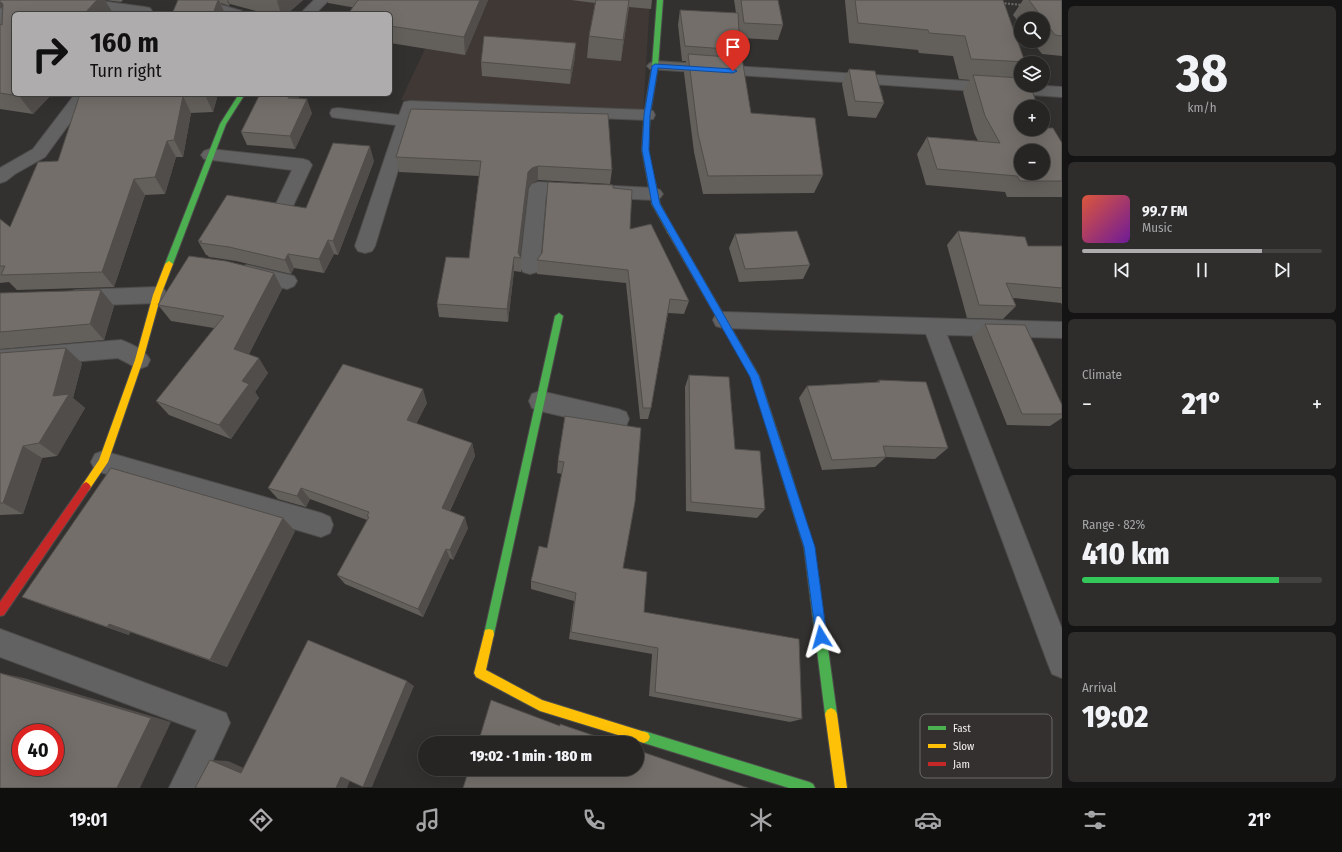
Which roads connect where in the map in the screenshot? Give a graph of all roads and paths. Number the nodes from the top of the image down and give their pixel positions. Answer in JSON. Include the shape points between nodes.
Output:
{"nodes":[{"id":1,"x":11,"y":0,"type":"edge"},
{"id":2,"x":62,"y":0,"type":"edge"},
{"id":3,"x":190,"y":0,"type":"edge"},
{"id":4,"x":322,"y":0,"type":"edge"},
{"id":5,"x":660,"y":0,"type":"edge"},
{"id":6,"x":999,"y":3,"type":"edge"},
{"id":7,"x":1022,"y":5,"type":"dead end"},
{"id":8,"x":147,"y":8,"type":"edge"},
{"id":9,"x":230,"y":12,"type":"edge"},
{"id":10,"x":309,"y":12,"type":"edge"},
{"id":11,"x":7,"y":30,"type":"edge"},
{"id":12,"x":655,"y":66,"type":"junction"},
{"id":13,"x":1062,"y":92,"type":"edge"},
{"id":14,"x":82,"y":96,"type":"edge"},
{"id":15,"x":241,"y":96,"type":"edge"},
{"id":16,"x":338,"y":113,"type":"dead end"},
{"id":17,"x":647,"y":115,"type":"junction"},
{"id":18,"x":405,"y":121,"type":"junction"},
{"id":19,"x":210,"y":156,"type":"junction"},
{"id":20,"x":0,"y":177,"type":"edge"},
{"id":21,"x":654,"y":194,"type":"junction"},
{"id":22,"x":284,"y":206,"type":"edge"},
{"id":23,"x":365,"y":246,"type":"dead end"},
{"id":24,"x":530,"y":266,"type":"dead end"},
{"id":25,"x":228,"y":268,"type":"edge"},
{"id":26,"x":287,"y":281,"type":"dead end"},
{"id":27,"x":157,"y":295,"type":"junction"},
{"id":28,"x":56,"y":298,"type":"edge"},
{"id":29,"x":559,"y":316,"type":"dead end"},
{"id":30,"x":723,"y":320,"type":"junction"},
{"id":31,"x":933,"y":326,"type":"junction"},
{"id":32,"x":1062,"y":330,"type":"edge"},
{"id":33,"x":0,"y":360,"type":"edge"},
{"id":34,"x":139,"y":360,"type":"junction"},
{"id":35,"x":540,"y":401,"type":"junction"},
{"id":36,"x":618,"y":419,"type":"dead end"},
{"id":37,"x":103,"y":462,"type":"junction"},
{"id":38,"x":321,"y":525,"type":"dead end"},
{"id":39,"x":0,"y":611,"type":"edge"},
{"id":40,"x":0,"y":643,"type":"edge"},
{"id":41,"x":1062,"y":664,"type":"edge"},
{"id":42,"x":184,"y":788,"type":"edge"},
{"id":43,"x":809,"y":788,"type":"edge"},
{"id":44,"x":841,"y":788,"type":"edge"}],
"edges":[{"from":1,"to":11,"type":"street"},
{"from":2,"to":8,"type":"street"},
{"from":3,"to":9,"type":"street"},
{"from":4,"to":10,"type":"street"},
{"from":5,"to":12,"type":"street"},
{"from":6,"to":7,"type":"path"},
{"from":12,"to":13,"type":"street"},
{"from":12,"to":17,"type":"street"},
{"from":14,"to":20,"type":"street","via":[[39,153]]},
{"from":15,"to":19,"type":"street","via":[[222,124]]},
{"from":16,"to":18,"type":"street"},
{"from":17,"to":18,"type":"street","via":[[410,106]]},
{"from":17,"to":21,"type":"street","via":[[646,150]]},
{"from":18,"to":23,"type":"street"},
{"from":19,"to":22,"type":"street","via":[[303,165]]},
{"from":19,"to":27,"type":"street","via":[[178,262]]},
{"from":21,"to":24,"type":"street","via":[[538,188]]},
{"from":21,"to":30,"type":"street","via":[[656,204]]},
{"from":25,"to":26,"type":"street"},
{"from":27,"to":28,"type":"street"},
{"from":27,"to":34,"type":"street"},
{"from":29,"to":35,"type":"street"},
{"from":30,"to":31,"type":"street"},
{"from":30,"to":44,"type":"street","via":[[755,376],[810,547]]},
{"from":31,"to":32,"type":"street"},
{"from":31,"to":41,"type":"street"},
{"from":33,"to":34,"type":"street","via":[[121,349]]},
{"from":34,"to":37,"type":"street"},
{"from":35,"to":36,"type":"street"},
{"from":35,"to":43,"type":"street","via":[[480,673],[540,705]]},
{"from":37,"to":38,"type":"street"},
{"from":37,"to":39,"type":"street"},
{"from":40,"to":42,"type":"street","via":[[216,723]]}]}
